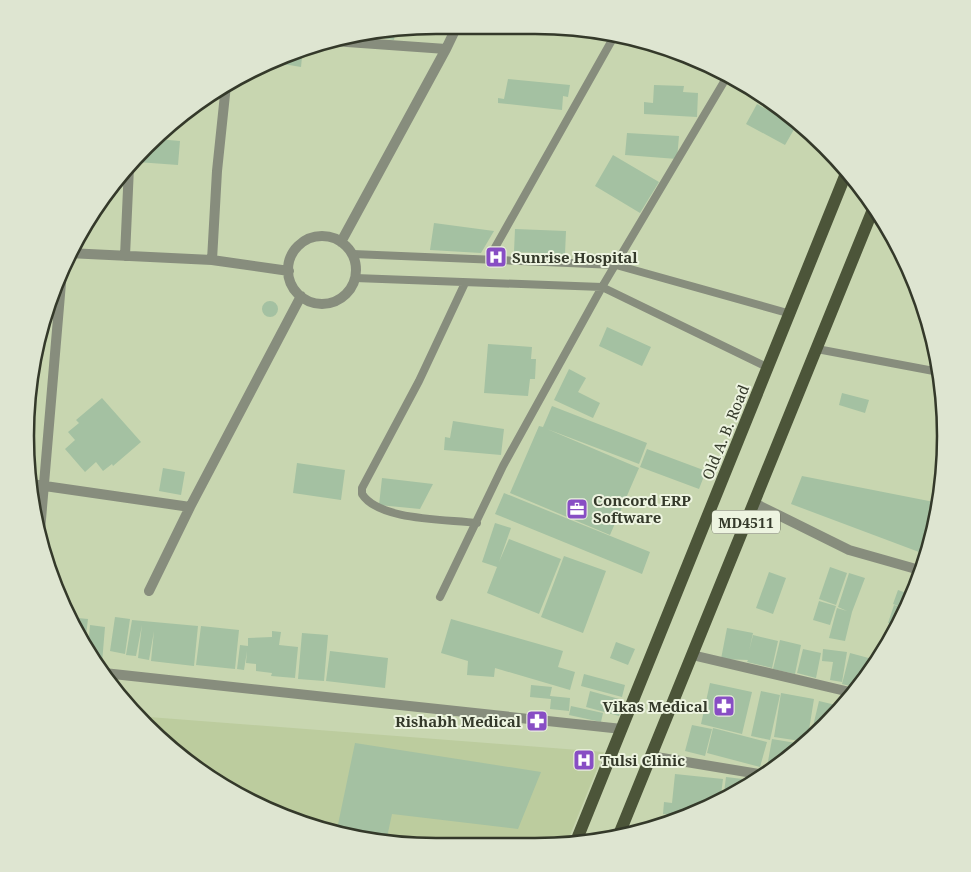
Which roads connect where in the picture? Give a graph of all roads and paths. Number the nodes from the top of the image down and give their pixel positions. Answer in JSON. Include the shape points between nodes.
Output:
{"nodes":[{"id":1,"x":453,"y":34,"type":"edge"},
{"id":2,"x":612,"y":41,"type":"edge"},
{"id":3,"x":355,"y":42,"type":"edge"},
{"id":4,"x":446,"y":49,"type":"junction"},
{"id":5,"x":724,"y":81,"type":"edge"},
{"id":6,"x":225,"y":94,"type":"edge"},
{"id":7,"x":129,"y":177,"type":"edge"},
{"id":8,"x":844,"y":179,"type":"edge"},
{"id":9,"x":871,"y":215,"type":"edge"},
{"id":10,"x":341,"y":242,"type":"junction"},
{"id":11,"x":78,"y":254,"type":"edge"},
{"id":12,"x":353,"y":254,"type":"junction"},
{"id":13,"x":125,"y":256,"type":"junction"},
{"id":14,"x":212,"y":260,"type":"junction"},
{"id":15,"x":488,"y":260,"type":"junction"},
{"id":16,"x":616,"y":265,"type":"junction"},
{"id":17,"x":288,"y":271,"type":"junction"},
{"id":18,"x":355,"y":278,"type":"junction"},
{"id":19,"x":465,"y":283,"type":"junction"},
{"id":20,"x":602,"y":288,"type":"junction"},
{"id":21,"x":60,"y":293,"type":"edge"},
{"id":22,"x":301,"y":296,"type":"junction"},
{"id":23,"x":791,"y":314,"type":"junction"},
{"id":24,"x":817,"y":349,"type":"junction"},
{"id":25,"x":769,"y":368,"type":"junction"},
{"id":26,"x":932,"y":371,"type":"edge"},
{"id":27,"x":37,"y":484,"type":"edge"},
{"id":28,"x":44,"y":485,"type":"junction"},
{"id":29,"x":754,"y":503,"type":"junction"},
{"id":30,"x":190,"y":508,"type":"junction"},
{"id":31,"x":41,"y":516,"type":"edge"},
{"id":32,"x":477,"y":523,"type":"junction"},
{"id":33,"x":915,"y":569,"type":"edge"},
{"id":34,"x":149,"y":591,"type":"dead end"},
{"id":35,"x":440,"y":597,"type":"dead end"},
{"id":36,"x":692,"y":655,"type":"junction"},
{"id":37,"x":112,"y":674,"type":"edge"},
{"id":38,"x":845,"y":691,"type":"edge"},
{"id":39,"x":622,"y":729,"type":"junction"},
{"id":40,"x":650,"y":756,"type":"junction"},
{"id":41,"x":753,"y":773,"type":"edge"},
{"id":42,"x":621,"y":829,"type":"edge"},
{"id":43,"x":577,"y":836,"type":"edge"}],
"edges":[{"from":1,"to":4,"type":"street"},
{"from":2,"to":15,"type":"lane"},
{"from":3,"to":4,"type":"street"},
{"from":4,"to":10,"type":"street"},
{"from":5,"to":16,"type":"lane"},
{"from":6,"to":14,"type":"street"},
{"from":7,"to":13,"type":"street"},
{"from":8,"to":23,"type":"main road","name":"Old A. B. Road","number":"MD4511"},
{"from":9,"to":24,"type":"main road","number":"MD4511"},
{"from":10,"to":12,"type":"street"},
{"from":10,"to":17,"type":"street","via":[[324,236],[307,240],[293,253]]},
{"from":11,"to":13,"type":"street"},
{"from":12,"to":15,"type":"lane"},
{"from":12,"to":18,"type":"street"},
{"from":13,"to":14,"type":"street"},
{"from":14,"to":17,"type":"street"},
{"from":15,"to":16,"type":"lane"},
{"from":16,"to":20,"type":"lane"},
{"from":16,"to":23,"type":"lane"},
{"from":17,"to":22,"type":"street","via":[[295,290]]},
{"from":18,"to":19,"type":"lane"},
{"from":18,"to":22,"type":"street","via":[[352,287],[338,300],[319,304]]},
{"from":19,"to":20,"type":"lane"},
{"from":19,"to":32,"type":"lane","via":[[419,381],[362,488],[362,494],[371,505],[392,513]]},
{"from":20,"to":25,"type":"lane"},
{"from":20,"to":32,"type":"lane","via":[[503,466]]},
{"from":21,"to":28,"type":"street"},
{"from":22,"to":30,"type":"street"},
{"from":23,"to":25,"type":"main road","name":"Old A. B. Road","number":"MD4511"},
{"from":24,"to":26,"type":"lane"},
{"from":24,"to":29,"type":"main road","number":"MD4511"},
{"from":25,"to":39,"type":"main road","name":"Old A. B. Road","number":"MD4511"},
{"from":27,"to":28,"type":"street"},
{"from":28,"to":30,"type":"street"},
{"from":28,"to":31,"type":"street"},
{"from":29,"to":33,"type":"street","via":[[849,550]]},
{"from":29,"to":36,"type":"main road","number":"MD4511"},
{"from":30,"to":34,"type":"street"},
{"from":32,"to":35,"type":"lane"},
{"from":36,"to":38,"type":"street"},
{"from":36,"to":40,"type":"main road","number":"MD4511"},
{"from":37,"to":39,"type":"street"},
{"from":39,"to":43,"type":"main road","name":"Old A. B. Road","number":"MD4511"},
{"from":40,"to":41,"type":"street"},
{"from":40,"to":42,"type":"main road","number":"MD4511"}]}
